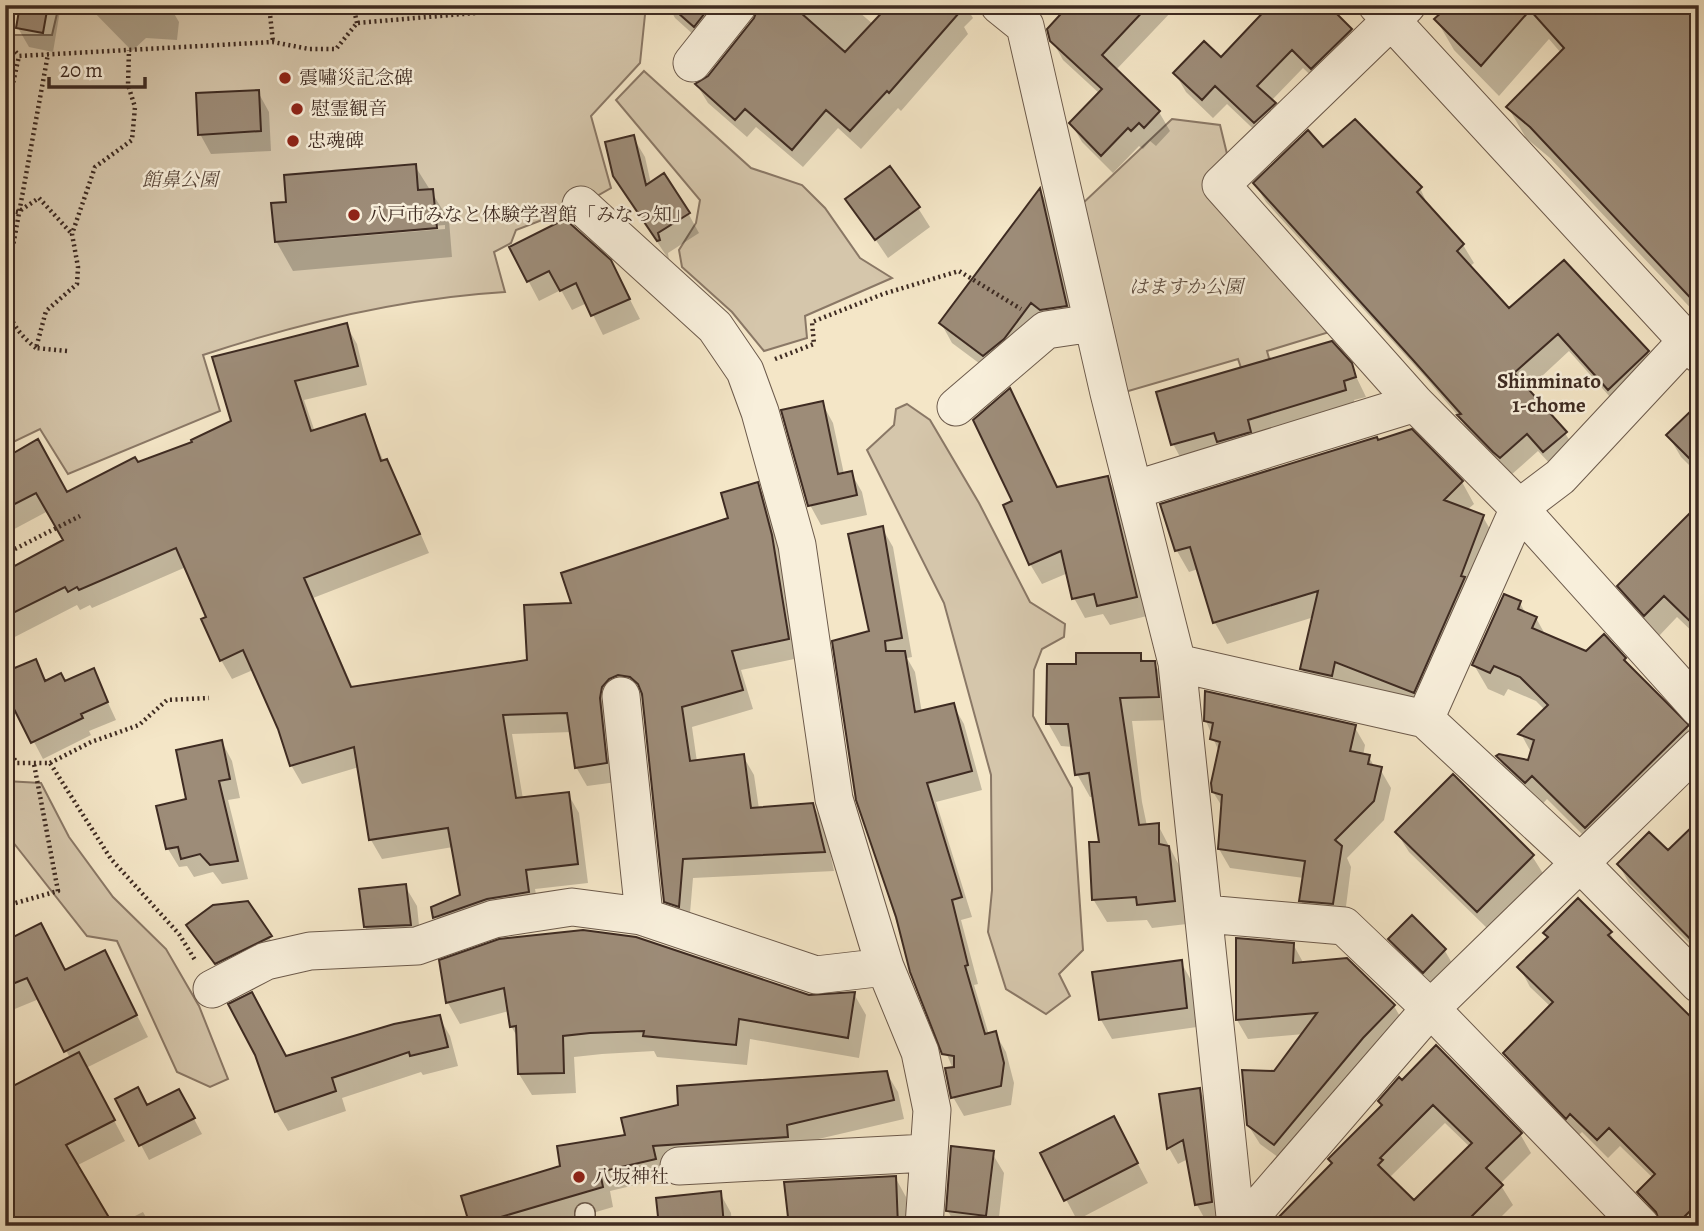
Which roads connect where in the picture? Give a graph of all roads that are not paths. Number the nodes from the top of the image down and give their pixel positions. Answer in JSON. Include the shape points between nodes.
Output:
{"nodes":[{"id":1,"x":738,"y":5,"type":"edge"},
{"id":2,"x":1391,"y":10,"type":"edge"},
{"id":3,"x":1023,"y":12,"type":"edge"},
{"id":4,"x":692,"y":63,"type":"dead end"},
{"id":5,"x":581,"y":205,"type":"dead end"},
{"id":6,"x":1093,"y":323,"type":"junction"},
{"id":7,"x":1692,"y":348,"type":"edge"},
{"id":8,"x":1415,"y":403,"type":"junction"},
{"id":9,"x":956,"y":407,"type":"dead end"},
{"id":10,"x":1134,"y":490,"type":"junction"},
{"id":11,"x":1519,"y":508,"type":"junction"},
{"id":12,"x":1177,"y":663,"type":"junction"},
{"id":13,"x":621,"y":696,"type":"dead end"},
{"id":14,"x":1699,"y":708,"type":"edge"},
{"id":15,"x":1425,"y":719,"type":"junction"},
{"id":16,"x":1699,"y":747,"type":"edge"},
{"id":17,"x":1581,"y":864,"type":"junction"},
{"id":18,"x":1205,"y":914,"type":"junction"},
{"id":19,"x":641,"y":916,"type":"junction"},
{"id":20,"x":885,"y":967,"type":"junction"},
{"id":21,"x":1699,"y":984,"type":"edge"},
{"id":22,"x":212,"y":989,"type":"road end"},
{"id":23,"x":1431,"y":1009,"type":"junction"},
{"id":24,"x":927,"y":1153,"type":"junction"},
{"id":25,"x":679,"y":1166,"type":"dead end"},
{"id":26,"x":924,"y":1226,"type":"edge"},
{"id":27,"x":1236,"y":1226,"type":"edge"},
{"id":28,"x":1242,"y":1226,"type":"edge"},
{"id":29,"x":1641,"y":1226,"type":"edge"}],
"edges":[{"from":1,"to":4,"type":"street"},
{"from":2,"to":7,"type":"street"},
{"from":2,"to":8,"type":"street","via":[[1221,185]]},
{"from":3,"to":6,"type":"street"},
{"from":5,"to":20,"type":"street","via":[[715,327],[745,371],[797,545],[834,799]]},
{"from":6,"to":9,"type":"street","via":[[1046,330]]},
{"from":6,"to":10,"type":"street"},
{"from":7,"to":11,"type":"street","via":[[1560,477]]},
{"from":8,"to":10,"type":"street"},
{"from":8,"to":11,"type":"street"},
{"from":10,"to":12,"type":"street"},
{"from":11,"to":14,"type":"street"},
{"from":11,"to":15,"type":"street"},
{"from":12,"to":15,"type":"street"},
{"from":12,"to":18,"type":"street"},
{"from":13,"to":19,"type":"street"},
{"from":15,"to":17,"type":"street"},
{"from":16,"to":17,"type":"street"},
{"from":17,"to":21,"type":"street"},
{"from":17,"to":23,"type":"street"},
{"from":18,"to":23,"type":"street","via":[[1345,926]]},
{"from":18,"to":27,"type":"street"},
{"from":19,"to":20,"type":"street","via":[[816,975]]},
{"from":19,"to":22,"type":"street","via":[[572,907],[495,919],[417,946],[310,951],[265,961]]},
{"from":20,"to":24,"type":"street","via":[[920,1052],[932,1110]]},
{"from":23,"to":28,"type":"street"},
{"from":23,"to":29,"type":"street"},
{"from":24,"to":25,"type":"street"},
{"from":24,"to":26,"type":"street"}]}
